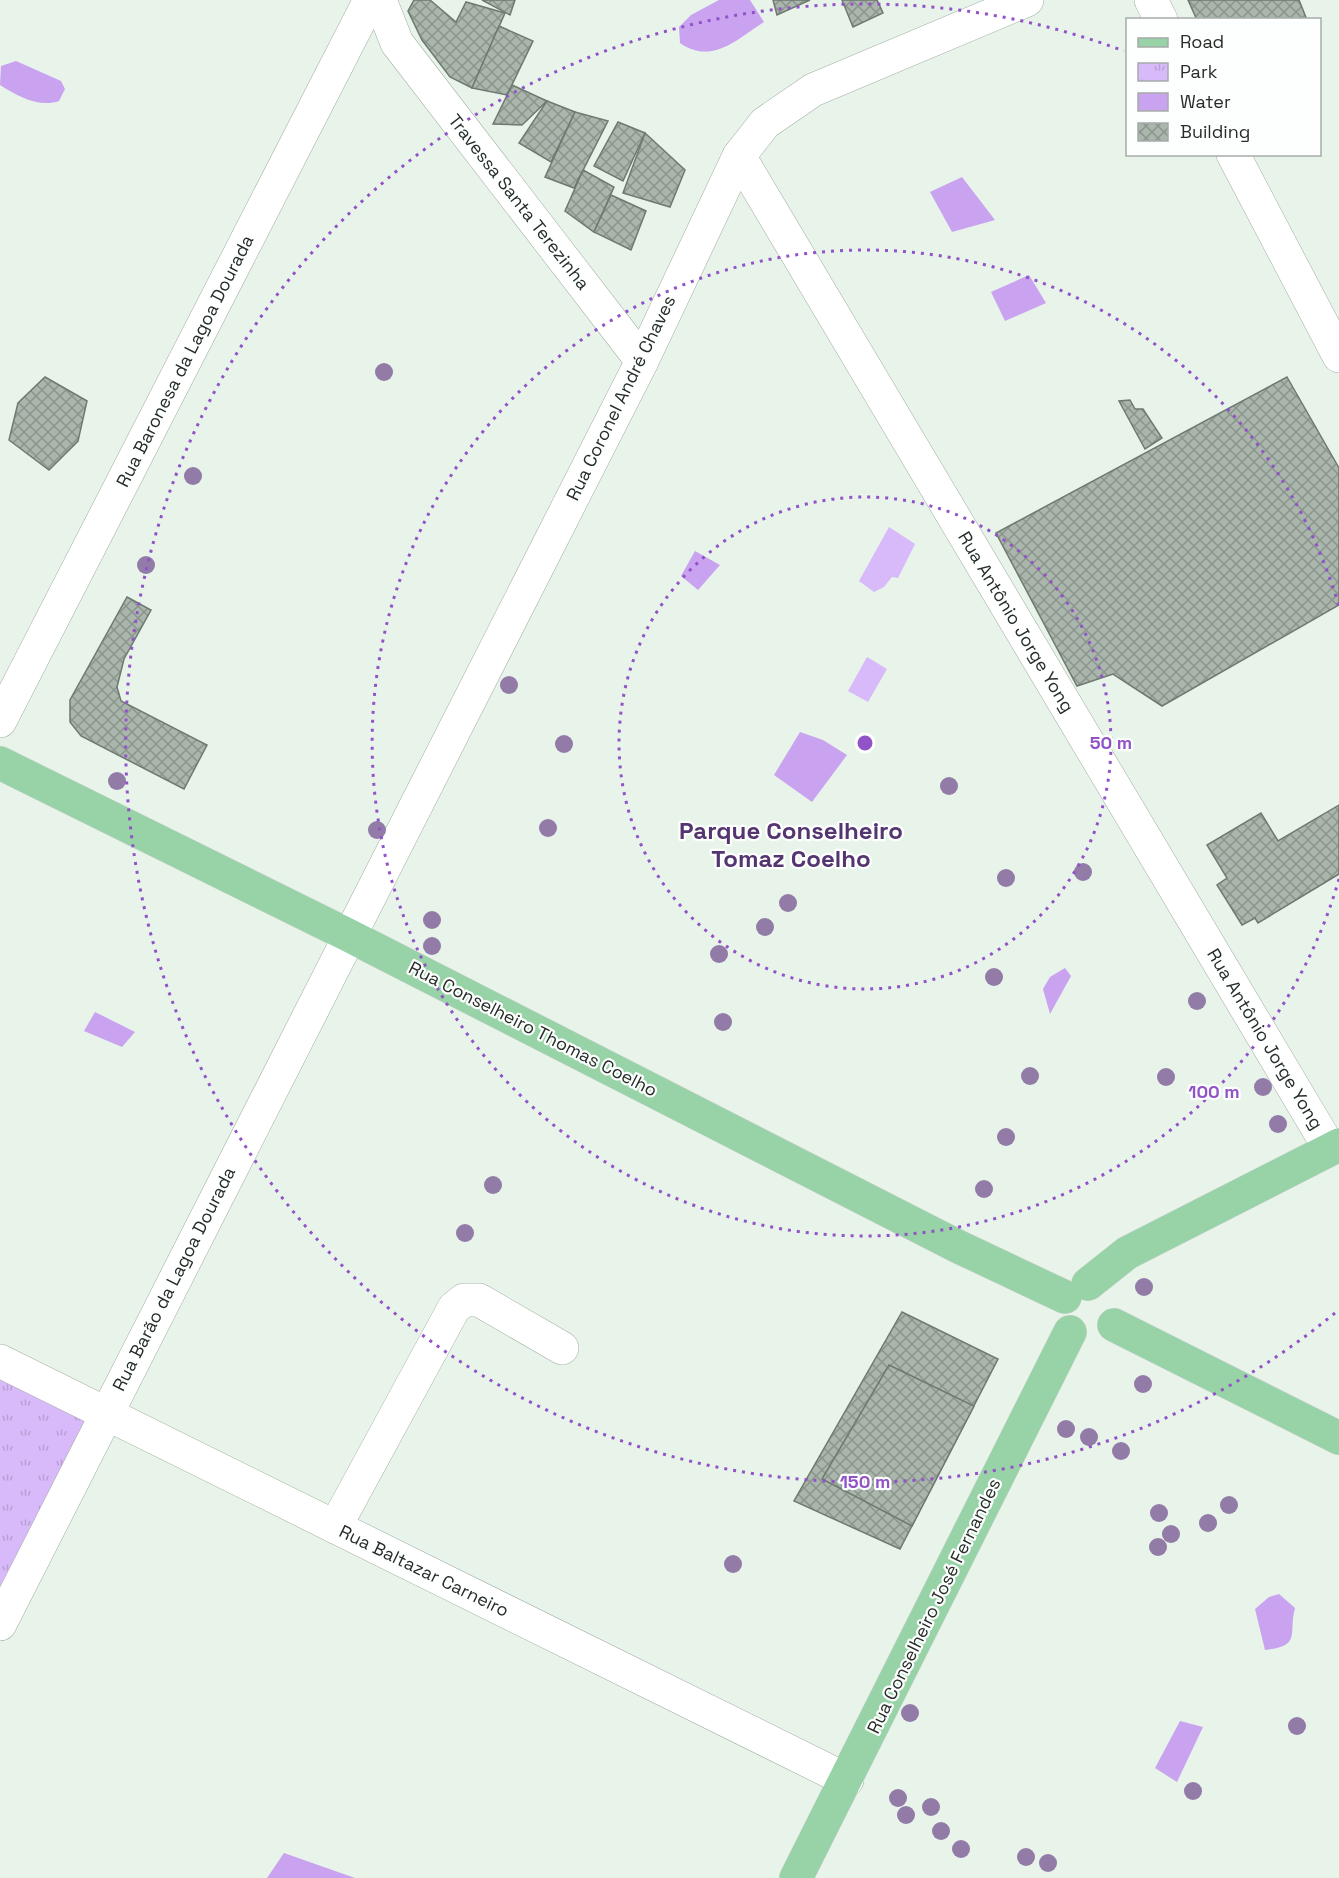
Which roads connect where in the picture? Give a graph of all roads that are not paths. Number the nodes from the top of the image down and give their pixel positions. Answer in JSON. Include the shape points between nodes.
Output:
{"nodes":[{"id":1,"x":370,"y":0,"type":"edge"},
{"id":2,"x":380,"y":0,"type":"edge"},
{"id":3,"x":1027,"y":0,"type":"edge"},
{"id":4,"x":1151,"y":0,"type":"edge"},
{"id":5,"x":1160,"y":18,"type":"edge"},
{"id":6,"x":738,"y":156,"type":"junction"},
{"id":7,"x":1234,"y":156,"type":"edge"},
{"id":8,"x":1339,"y":356,"type":"edge"},
{"id":9,"x":642,"y":361,"type":"junction"},
{"id":10,"x":0,"y":721,"type":"edge"},
{"id":11,"x":0,"y":763,"type":"edge"},
{"id":12,"x":348,"y":935,"type":"junction"},
{"id":13,"x":1335,"y":1147,"type":"edge"},
{"id":14,"x":1077,"y":1290,"type":"junction"},
{"id":15,"x":1114,"y":1325,"type":"junction"},
{"id":16,"x":1070,"y":1332,"type":"junction"},
{"id":17,"x":562,"y":1348,"type":"dead end"},
{"id":18,"x":0,"y":1361,"type":"edge"},
{"id":19,"x":106,"y":1415,"type":"junction"},
{"id":20,"x":1339,"y":1438,"type":"edge"},
{"id":21,"x":335,"y":1527,"type":"junction"},
{"id":22,"x":0,"y":1624,"type":"edge"},
{"id":23,"x":847,"y":1780,"type":"junction"},
{"id":24,"x":796,"y":1878,"type":"edge"}],
"edges":[{"from":1,"to":10,"type":"street","name":"Rua Baronesa da Lagoa Dourada"},
{"from":2,"to":9,"type":"street","name":"Travessa Santa Terezinha","via":[[397,43]]},
{"from":3,"to":6,"type":"street","name":"Rua Coronel André Chaves","via":[[813,90],[765,123]]},
{"from":4,"to":5,"type":"street"},
{"from":6,"to":9,"type":"street","name":"Rua Coronel André Chaves"},
{"from":6,"to":13,"type":"street","name":"Rua Antônio Jorge Yong"},
{"from":7,"to":8,"type":"street"},
{"from":9,"to":12,"type":"street","name":"Rua Coronel André Chaves"},
{"from":11,"to":12,"type":"main road","name":"Rua Conselheiro Thomas Coelho"},
{"from":12,"to":14,"type":"main road","name":"Rua Conselheiro Thomas Coelho","via":[[959,1247]]},
{"from":12,"to":19,"type":"street","name":"Rua Barão da Lagoa Dourada"},
{"from":13,"to":14,"type":"main road","via":[[1127,1253]]},
{"from":14,"to":15,"type":"main road","via":[[1098,1283],[1113,1296],[1117,1316]]},
{"from":14,"to":16,"type":"main road","via":[[1060,1305],[1060,1315]]},
{"from":15,"to":16,"type":"main road","via":[[1088,1339]]},
{"from":15,"to":20,"type":"main road"},
{"from":16,"to":23,"type":"main road","name":"Rua Conselheiro José Fernandes"},
{"from":17,"to":21,"type":"street","via":[[479,1300],[464,1300],[454,1308]]},
{"from":18,"to":19,"type":"street","name":"Rua Baltazar Carneiro"},
{"from":19,"to":21,"type":"street","name":"Rua Baltazar Carneiro"},
{"from":19,"to":22,"type":"street","name":"Rua Barão da Lagoa Dourada"},
{"from":21,"to":23,"type":"street","name":"Rua Baltazar Carneiro"},
{"from":23,"to":24,"type":"main road","name":"Rua Conselheiro José Fernandes"}]}
